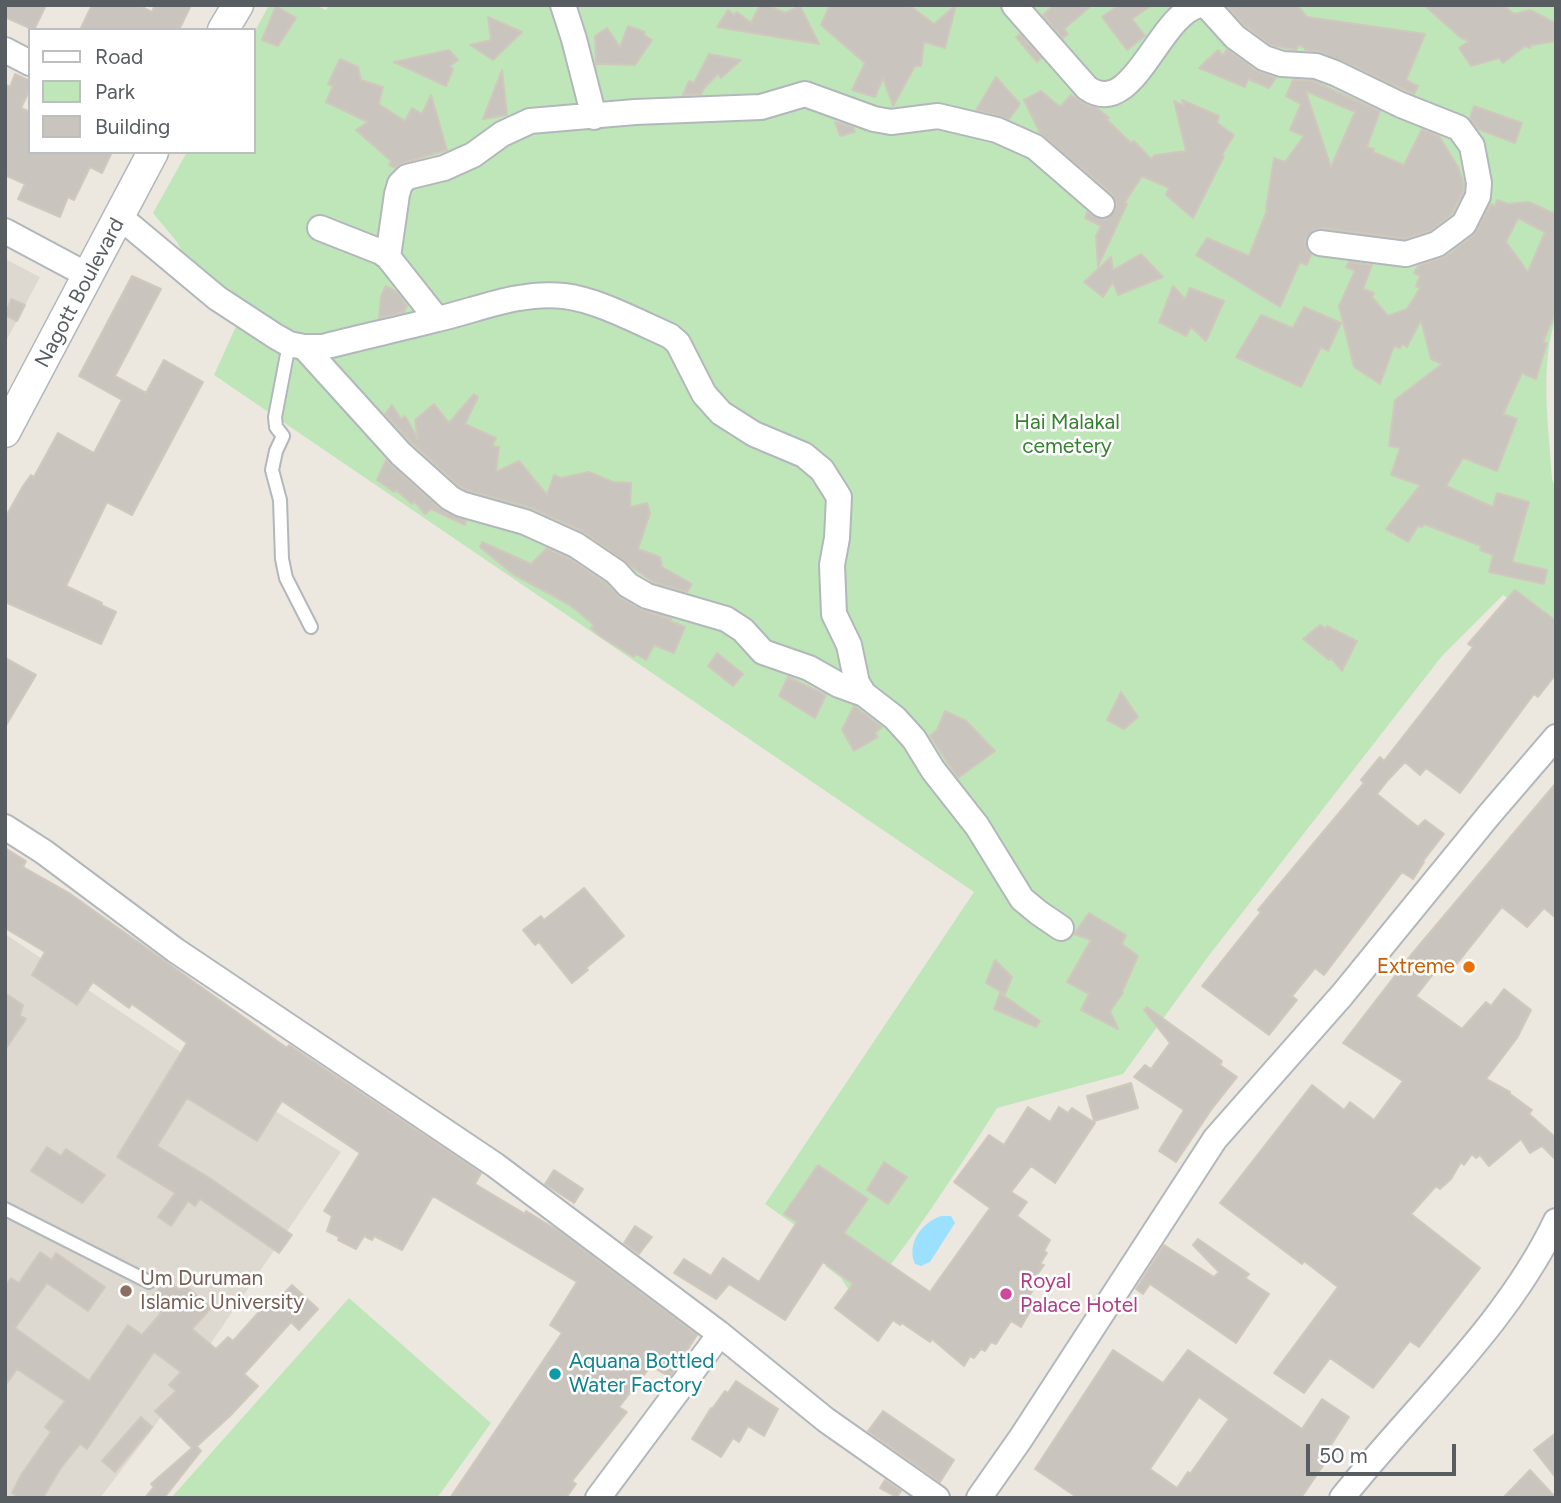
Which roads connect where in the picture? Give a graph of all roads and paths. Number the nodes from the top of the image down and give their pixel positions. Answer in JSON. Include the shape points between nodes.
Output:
{"nodes":[{"id":1,"x":238,"y":5,"type":"edge"},
{"id":2,"x":563,"y":5,"type":"edge"},
{"id":3,"x":1014,"y":5,"type":"edge"},
{"id":4,"x":1200,"y":5,"type":"edge"},
{"id":5,"x":1206,"y":5,"type":"edge"},
{"id":6,"x":224,"y":28,"type":"edge"},
{"id":7,"x":5,"y":50,"type":"edge"},
{"id":8,"x":28,"y":62,"type":"edge"},
{"id":9,"x":594,"y":117,"type":"junction"},
{"id":10,"x":152,"y":154,"type":"edge"},
{"id":11,"x":1102,"y":205,"type":"dead end"},
{"id":12,"x":120,"y":217,"type":"junction"},
{"id":13,"x":320,"y":228,"type":"dead end"},
{"id":14,"x":5,"y":231,"type":"edge"},
{"id":15,"x":1320,"y":243,"type":"dead end"},
{"id":16,"x":388,"y":257,"type":"junction"},
{"id":17,"x":89,"y":276,"type":"junction"},
{"id":18,"x":438,"y":319,"type":"junction"},
{"id":19,"x":296,"y":345,"type":"junction"},
{"id":20,"x":5,"y":432,"type":"edge"},
{"id":21,"x":312,"y":627,"type":"dead end"},
{"id":22,"x":864,"y":694,"type":"junction"},
{"id":23,"x":1556,"y":737,"type":"edge"},
{"id":24,"x":5,"y":827,"type":"edge"},
{"id":25,"x":1061,"y":928,"type":"dead end"},
{"id":26,"x":5,"y":1209,"type":"edge"},
{"id":27,"x":1556,"y":1221,"type":"edge"},
{"id":28,"x":149,"y":1282,"type":"dead end"},
{"id":29,"x":720,"y":1335,"type":"junction"},
{"id":30,"x":598,"y":1498,"type":"edge"},
{"id":31,"x":937,"y":1498,"type":"edge"},
{"id":32,"x":979,"y":1498,"type":"edge"},
{"id":33,"x":1342,"y":1498,"type":"edge"}],
"edges":[{"from":1,"to":6,"type":"street"},
{"from":2,"to":9,"type":"street"},
{"from":3,"to":4,"type":"street","via":[[1096,94],[1121,91],[1183,14]]},
{"from":5,"to":15,"type":"street","via":[[1235,37],[1265,58],[1335,73],[1459,128],[1472,146],[1478,196],[1464,224],[1437,244],[1406,254]]},
{"from":7,"to":8,"type":"street"},
{"from":9,"to":11,"type":"street","via":[[761,107],[804,94],[891,122],[925,116],[957,119],[1035,147]]},
{"from":9,"to":16,"type":"street","via":[[530,121],[444,168],[407,177],[397,194]]},
{"from":10,"to":12,"type":"street","name":"Nagott Boulevard"},
{"from":12,"to":17,"type":"street","name":"Nagott Boulevard"},
{"from":12,"to":19,"type":"street","via":[[216,298]]},
{"from":13,"to":16,"type":"street"},
{"from":14,"to":17,"type":"street"},
{"from":16,"to":18,"type":"street"},
{"from":17,"to":20,"type":"street","name":"Nagott Boulevard"},
{"from":18,"to":19,"type":"street","via":[[323,347]]},
{"from":18,"to":22,"type":"street","via":[[540,295],[594,304],[670,336],[704,394],[721,413],[754,434],[813,460],[839,498],[832,565],[834,614]]},
{"from":19,"to":21,"type":"lane","via":[[283,365],[275,417],[283,436],[272,470],[281,500],[286,578]]},
{"from":19,"to":22,"type":"street","via":[[450,498],[525,522],[576,545],[647,596],[726,619],[763,652]]},
{"from":22,"to":25,"type":"street","via":[[914,738],[1022,899]]},
{"from":23,"to":32,"type":"street","via":[[1342,995],[1215,1139]]},
{"from":24,"to":29,"type":"street","via":[[175,950],[495,1165]]},
{"from":26,"to":28,"type":"lane"},
{"from":27,"to":33,"type":"street","via":[[1518,1287]]},
{"from":29,"to":30,"type":"street"},
{"from":29,"to":31,"type":"street","via":[[826,1420]]}]}
